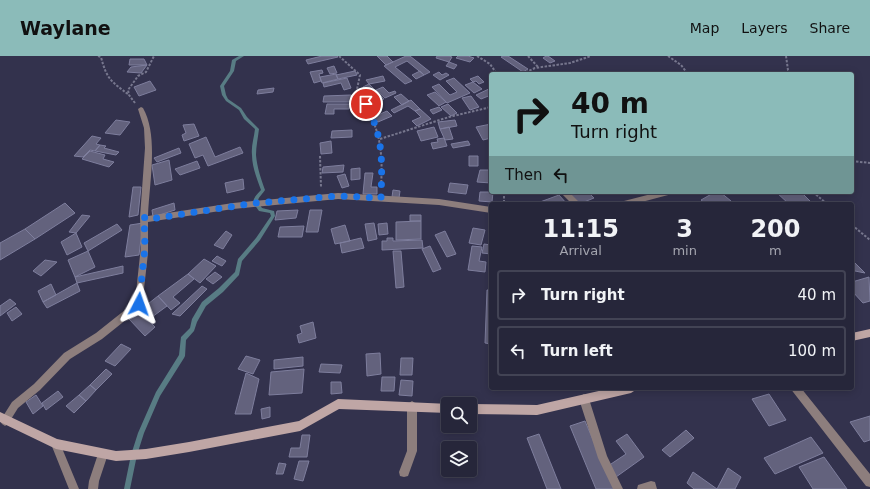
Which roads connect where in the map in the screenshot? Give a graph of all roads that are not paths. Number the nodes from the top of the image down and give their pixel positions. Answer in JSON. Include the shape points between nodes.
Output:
{"nodes":[{"id":1,"x":140,"y":109,"type":"road end"},
{"id":2,"x":566,"y":194,"type":"edge"},
{"id":3,"x":662,"y":194,"type":"edge"},
{"id":4,"x":575,"y":202,"type":"edge"},
{"id":5,"x":632,"y":202,"type":"edge"},
{"id":6,"x":489,"y":210,"type":"edge"},
{"id":7,"x":144,"y":217,"type":"junction"},
{"id":8,"x":870,"y":333,"type":"edge"},
{"id":9,"x":854,"y":337,"type":"edge"},
{"id":10,"x":622,"y":390,"type":"edge"},
{"id":11,"x":796,"y":390,"type":"edge"},
{"id":12,"x":584,"y":399,"type":"junction"},
{"id":13,"x":412,"y":406,"type":"junction"},
{"id":14,"x":441,"y":408,"type":"edge"},
{"id":15,"x":477,"y":408,"type":"edge"},
{"id":16,"x":3,"y":419,"type":"edge"},
{"id":17,"x":56,"y":444,"type":"junction"},
{"id":18,"x":103,"y":454,"type":"junction"},
{"id":19,"x":404,"y":472,"type":"dead end"},
{"id":20,"x":870,"y":482,"type":"edge"},
{"id":21,"x":74,"y":489,"type":"edge"},
{"id":22,"x":93,"y":489,"type":"edge"},
{"id":23,"x":618,"y":489,"type":"edge"},
{"id":24,"x":642,"y":489,"type":"edge"},
{"id":25,"x":652,"y":489,"type":"edge"}],
"edges":[{"from":1,"to":7,"type":"street","via":[[148,136]]},
{"from":2,"to":4,"type":"street"},
{"from":3,"to":5,"type":"street"},
{"from":6,"to":7,"type":"street","via":[[439,202],[338,196],[234,206],[150,219]]},
{"from":7,"to":16,"type":"street","via":[[145,247],[139,304],[99,336],[67,356]]},
{"from":8,"to":9,"type":"street"},
{"from":10,"to":12,"type":"street"},
{"from":11,"to":20,"type":"street"},
{"from":12,"to":15,"type":"street","via":[[537,410]]},
{"from":12,"to":23,"type":"street","via":[[603,458]]},
{"from":13,"to":14,"type":"street"},
{"from":13,"to":18,"type":"street","via":[[338,404],[300,426],[146,454]]},
{"from":13,"to":19,"type":"street","via":[[412,451]]},
{"from":16,"to":17,"type":"street"},
{"from":17,"to":18,"type":"street"},
{"from":17,"to":21,"type":"street"},
{"from":18,"to":22,"type":"street"},
{"from":24,"to":25,"type":"street","via":[[651,486]]}]}
